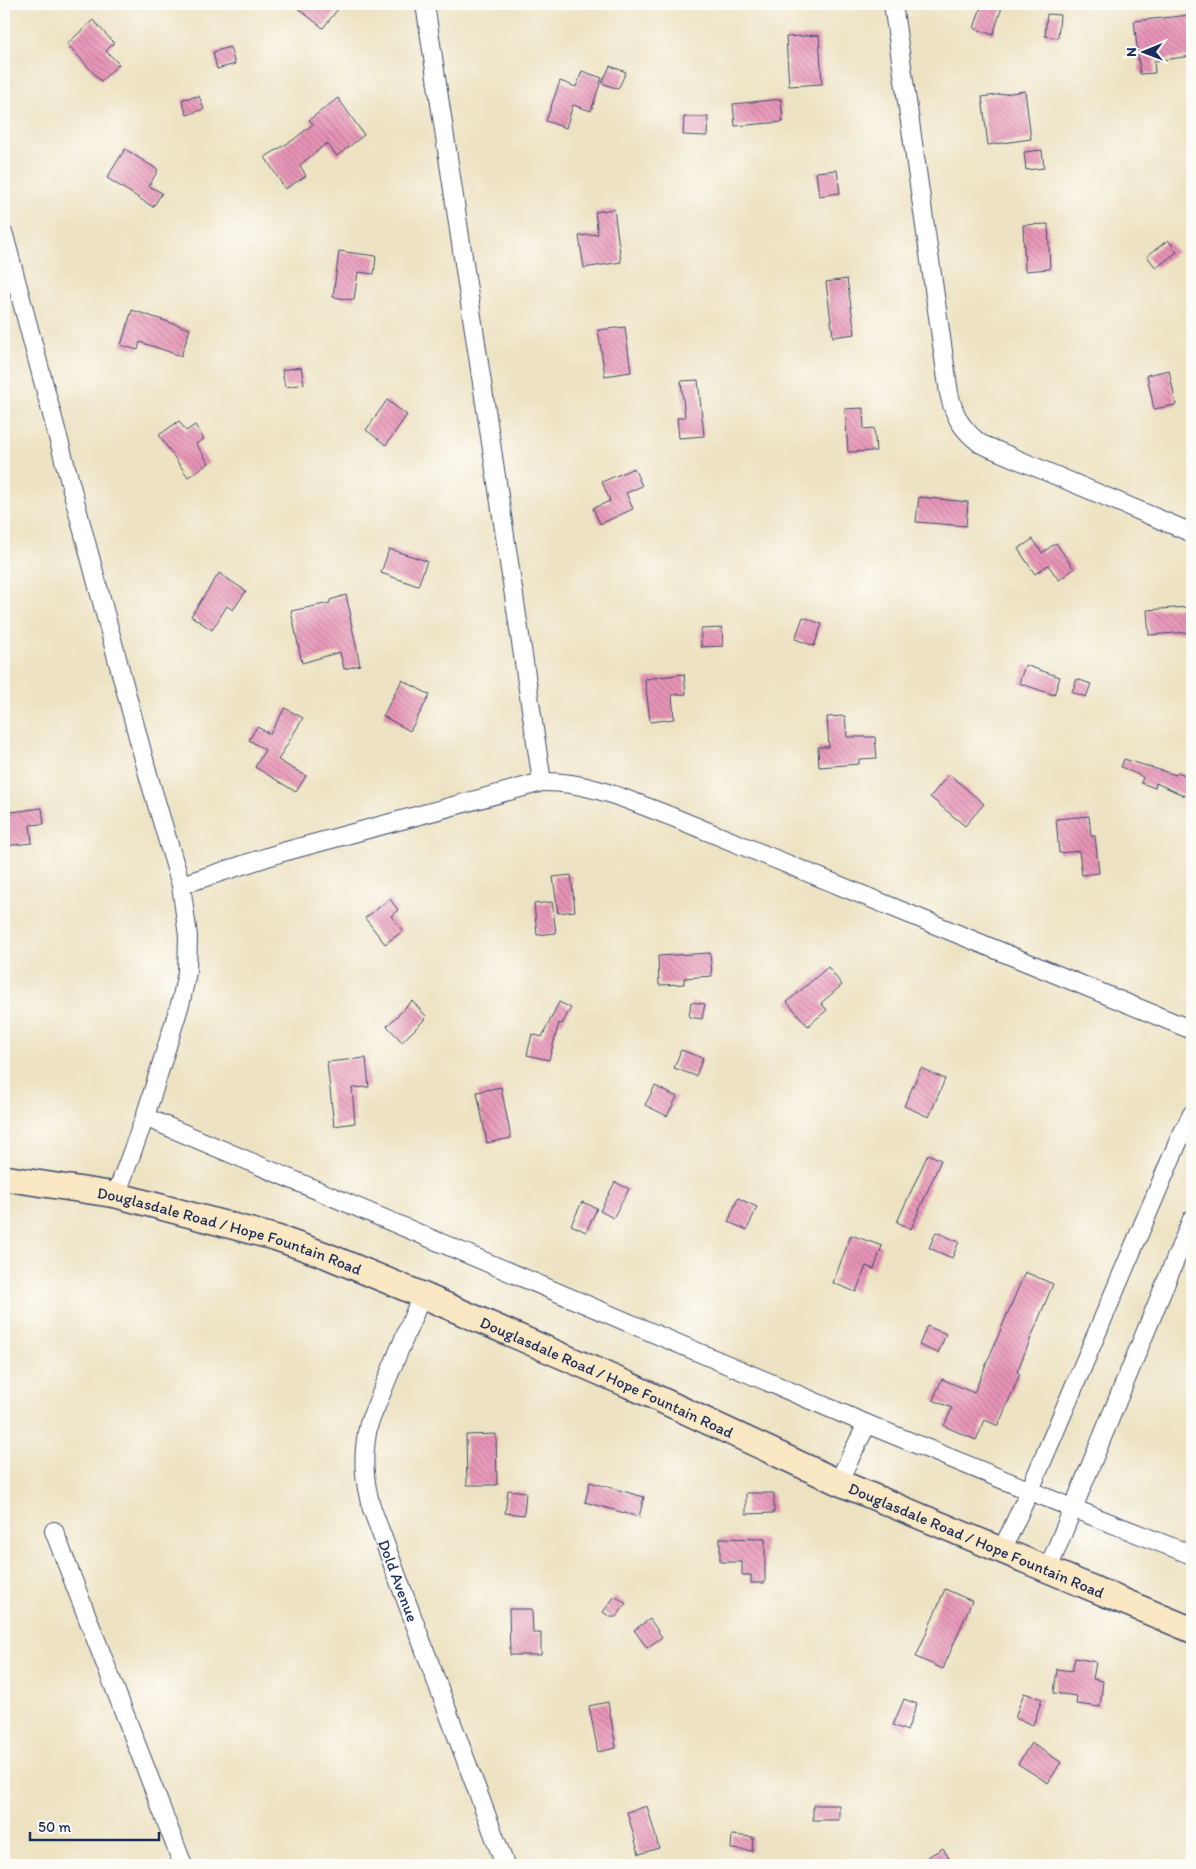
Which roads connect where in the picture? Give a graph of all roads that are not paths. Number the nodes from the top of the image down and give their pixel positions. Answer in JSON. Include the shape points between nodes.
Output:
{"nodes":[{"id":1,"x":425,"y":4,"type":"edge"},
{"id":2,"x":893,"y":4,"type":"edge"},
{"id":3,"x":4,"y":235,"type":"edge"},
{"id":4,"x":1192,"y":533,"type":"edge"},
{"id":5,"x":542,"y":782,"type":"junction"},
{"id":6,"x":181,"y":884,"type":"junction"},
{"id":7,"x":1192,"y":1030,"type":"edge"},
{"id":8,"x":1192,"y":1114,"type":"edge"},
{"id":9,"x":145,"y":1117,"type":"junction"},
{"id":10,"x":4,"y":1178,"type":"edge"},
{"id":11,"x":116,"y":1195,"type":"junction"},
{"id":12,"x":1192,"y":1218,"type":"edge"},
{"id":13,"x":422,"y":1295,"type":"junction"},
{"id":14,"x":867,"y":1424,"type":"junction"},
{"id":15,"x":838,"y":1482,"type":"junction"},
{"id":16,"x":1030,"y":1490,"type":"junction"},
{"id":17,"x":1072,"y":1508,"type":"junction"},
{"id":18,"x":54,"y":1531,"type":"dead end"},
{"id":19,"x":1002,"y":1550,"type":"junction"},
{"id":20,"x":1192,"y":1555,"type":"edge"},
{"id":21,"x":1048,"y":1569,"type":"junction"},
{"id":22,"x":1192,"y":1630,"type":"edge"},
{"id":23,"x":502,"y":1864,"type":"edge"},
{"id":24,"x":183,"y":1865,"type":"edge"}],
"edges":[{"from":1,"to":5,"type":"street"},
{"from":2,"to":4,"type":"street","via":[[949,393],[952,409],[961,426],[981,444]]},
{"from":3,"to":6,"type":"street","via":[[149,778]]},
{"from":5,"to":6,"type":"street","via":[[283,852]]},
{"from":5,"to":7,"type":"street","via":[[590,787],[670,816]]},
{"from":6,"to":9,"type":"street","via":[[188,936],[187,972],[182,1001]]},
{"from":8,"to":16,"type":"street"},
{"from":9,"to":11,"type":"street"},
{"from":9,"to":14,"type":"street"},
{"from":10,"to":11,"type":"main road","name":"Douglasdale Road / Hope Fountain Road"},
{"from":11,"to":13,"type":"main road","name":"Douglasdale Road / Hope Fountain Road","via":[[277,1238]]},
{"from":12,"to":17,"type":"street"},
{"from":13,"to":15,"type":"main road","name":"Douglasdale Road / Hope Fountain Road","via":[[629,1385]]},
{"from":13,"to":23,"type":"street","name":"Dold Avenue","via":[[369,1423],[364,1445],[365,1481],[372,1509]]},
{"from":14,"to":15,"type":"street"},
{"from":14,"to":16,"type":"street"},
{"from":15,"to":19,"type":"main road","name":"Douglasdale Road / Hope Fountain Road"},
{"from":16,"to":17,"type":"street"},
{"from":16,"to":19,"type":"street"},
{"from":17,"to":20,"type":"street"},
{"from":17,"to":21,"type":"street"},
{"from":18,"to":24,"type":"street"},
{"from":19,"to":21,"type":"main road","name":"Douglasdale Road / Hope Fountain Road"},
{"from":21,"to":22,"type":"main road","name":"Douglasdale Road / Hope Fountain Road"}]}
